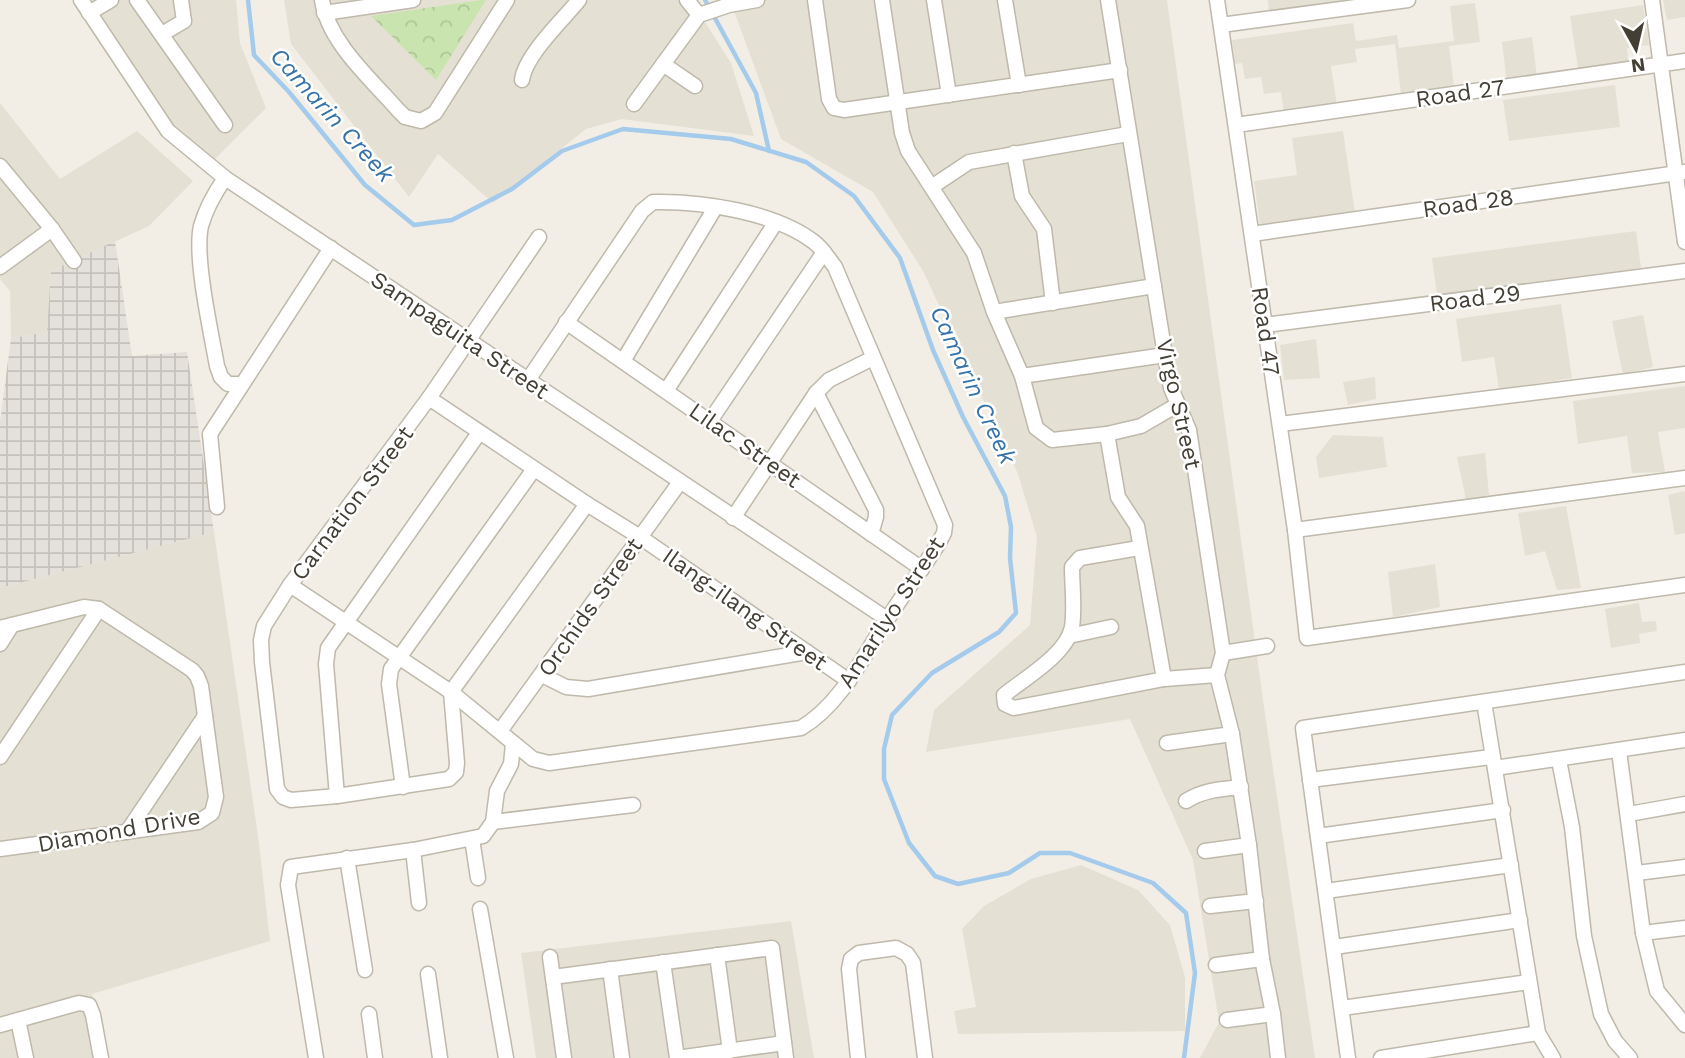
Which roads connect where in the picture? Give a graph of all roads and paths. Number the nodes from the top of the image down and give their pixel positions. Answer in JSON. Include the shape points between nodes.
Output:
{"nodes":[{"id":1,"x":81,"y":0,"type":"edge"},
{"id":2,"x":111,"y":0,"type":"edge"},
{"id":3,"x":137,"y":0,"type":"edge"},
{"id":4,"x":181,"y":0,"type":"edge"},
{"id":5,"x":414,"y":0,"type":"edge"},
{"id":6,"x":507,"y":0,"type":"edge"},
{"id":7,"x":579,"y":0,"type":"edge"},
{"id":8,"x":687,"y":0,"type":"edge"},
{"id":9,"x":757,"y":0,"type":"edge"},
{"id":10,"x":815,"y":0,"type":"edge"},
{"id":11,"x":882,"y":0,"type":"edge"},
{"id":12,"x":934,"y":0,"type":"edge"},
{"id":13,"x":1005,"y":0,"type":"edge"},
{"id":14,"x":1108,"y":0,"type":"edge"},
{"id":15,"x":1217,"y":0,"type":"edge"},
{"id":16,"x":1408,"y":0,"type":"edge"},
{"id":17,"x":1652,"y":0,"type":"edge"},
{"id":18,"x":323,"y":7,"type":"edge"},
{"id":19,"x":89,"y":13,"type":"junction"},
{"id":20,"x":699,"y":15,"type":"junction"},
{"id":21,"x":1221,"y":25,"type":"junction"},
{"id":22,"x":162,"y":34,"type":"junction"},
{"id":23,"x":1685,"y":61,"type":"edge"},
{"id":24,"x":663,"y":64,"type":"junction"},
{"id":25,"x":1661,"y":65,"type":"junction"},
{"id":26,"x":1120,"y":70,"type":"junction"},
{"id":27,"x":523,"y":80,"type":"dead end"},
{"id":28,"x":1018,"y":85,"type":"junction"},
{"id":29,"x":695,"y":86,"type":"dead end"},
{"id":30,"x":949,"y":95,"type":"junction"},
{"id":31,"x":897,"y":103,"type":"junction"},
{"id":32,"x":634,"y":104,"type":"dead end"},
{"id":33,"x":225,"y":125,"type":"dead end"},
{"id":34,"x":1236,"y":125,"type":"junction"},
{"id":35,"x":1128,"y":134,"type":"junction"},
{"id":36,"x":1014,"y":153,"type":"junction"},
{"id":37,"x":0,"y":166,"type":"edge"},
{"id":38,"x":1680,"y":172,"type":"edge"},
{"id":39,"x":225,"y":178,"type":"junction"},
{"id":40,"x":933,"y":186,"type":"junction"},
{"id":41,"x":715,"y":208,"type":"junction"},
{"id":42,"x":776,"y":222,"type":"junction"},
{"id":43,"x":51,"y":229,"type":"junction"},
{"id":44,"x":1252,"y":234,"type":"junction"},
{"id":45,"x":539,"y":237,"type":"dead end"},
{"id":46,"x":1685,"y":242,"type":"edge"},
{"id":47,"x":331,"y":248,"type":"junction"},
{"id":48,"x":824,"y":252,"type":"junction"},
{"id":49,"x":74,"y":261,"type":"dead end"},
{"id":50,"x":0,"y":267,"type":"edge"},
{"id":51,"x":1685,"y":271,"type":"edge"},
{"id":52,"x":1154,"y":286,"type":"junction"},
{"id":53,"x":1053,"y":303,"type":"junction"},
{"id":54,"x":994,"y":312,"type":"junction"},
{"id":55,"x":566,"y":322,"type":"junction"},
{"id":56,"x":1265,"y":325,"type":"junction"},
{"id":57,"x":468,"y":341,"type":"junction"},
{"id":58,"x":1165,"y":355,"type":"junction"},
{"id":59,"x":873,"y":358,"type":"junction"},
{"id":60,"x":623,"y":361,"type":"junction"},
{"id":61,"x":1685,"y":374,"type":"edge"},
{"id":62,"x":1022,"y":376,"type":"junction"},
{"id":63,"x":528,"y":380,"type":"junction"},
{"id":64,"x":241,"y":384,"type":"junction"},
{"id":65,"x":666,"y":391,"type":"junction"},
{"id":66,"x":816,"y":393,"type":"junction"},
{"id":67,"x":429,"y":398,"type":"junction"},
{"id":68,"x":1177,"y":405,"type":"junction"},
{"id":69,"x":710,"y":421,"type":"junction"},
{"id":70,"x":1280,"y":424,"type":"junction"},
{"id":71,"x":479,"y":433,"type":"junction"},
{"id":72,"x":1107,"y":435,"type":"junction"},
{"id":73,"x":769,"y":461,"type":"junction"},
{"id":74,"x":534,"y":469,"type":"junction"},
{"id":75,"x":1685,"y":478,"type":"edge"},
{"id":76,"x":680,"y":482,"type":"junction"},
{"id":77,"x":587,"y":504,"type":"junction"},
{"id":78,"x":217,"y":507,"type":"dead end"},
{"id":79,"x":733,"y":517,"type":"junction"},
{"id":80,"x":1295,"y":530,"type":"junction"},
{"id":81,"x":871,"y":534,"type":"junction"},
{"id":82,"x":640,"y":537,"type":"junction"},
{"id":83,"x":1139,"y":548,"type":"junction"},
{"id":84,"x":922,"y":569,"type":"junction"},
{"id":85,"x":290,"y":585,"type":"junction"},
{"id":86,"x":1685,"y":585,"type":"edge"},
{"id":87,"x":99,"y":609,"type":"junction"},
{"id":88,"x":887,"y":619,"type":"junction"},
{"id":89,"x":346,"y":622,"type":"junction"},
{"id":90,"x":6,"y":626,"type":"edge"},
{"id":91,"x":1111,"y":627,"type":"dead end"},
{"id":92,"x":1069,"y":636,"type":"junction"},
{"id":93,"x":0,"y":645,"type":"edge"},
{"id":94,"x":1267,"y":646,"type":"dead end"},
{"id":95,"x":807,"y":652,"type":"junction"},
{"id":96,"x":1223,"y":653,"type":"junction"},
{"id":97,"x":399,"y":657,"type":"junction"},
{"id":98,"x":1685,"y":672,"type":"edge"},
{"id":99,"x":542,"y":675,"type":"junction"},
{"id":100,"x":1217,"y":675,"type":"junction"},
{"id":101,"x":1164,"y":679,"type":"junction"},
{"id":102,"x":849,"y":681,"type":"junction"},
{"id":103,"x":451,"y":692,"type":"junction"},
{"id":104,"x":1484,"y":702,"type":"junction"},
{"id":105,"x":205,"y":716,"type":"junction"},
{"id":106,"x":500,"y":732,"type":"junction"},
{"id":107,"x":1232,"y":734,"type":"junction"},
{"id":108,"x":1685,"y":740,"type":"edge"},
{"id":109,"x":1167,"y":743,"type":"dead end"},
{"id":110,"x":513,"y":744,"type":"junction"},
{"id":111,"x":1619,"y":751,"type":"junction"},
{"id":112,"x":0,"y":757,"type":"edge"},
{"id":113,"x":1559,"y":760,"type":"junction"},
{"id":114,"x":1494,"y":763,"type":"junction"},
{"id":115,"x":1310,"y":780,"type":"junction"},
{"id":116,"x":402,"y":787,"type":"junction"},
{"id":117,"x":1241,"y":787,"type":"junction"},
{"id":118,"x":337,"y":796,"type":"junction"},
{"id":119,"x":1186,"y":801,"type":"dead end"},
{"id":120,"x":1685,"y":804,"type":"edge"},
{"id":121,"x":633,"y":805,"type":"dead end"},
{"id":122,"x":1503,"y":810,"type":"junction"},
{"id":123,"x":1629,"y":814,"type":"junction"},
{"id":124,"x":493,"y":821,"type":"junction"},
{"id":125,"x":127,"y":832,"type":"junction"},
{"id":126,"x":1318,"y":836,"type":"junction"},
{"id":127,"x":472,"y":839,"type":"junction"},
{"id":128,"x":1250,"y":845,"type":"junction"},
{"id":129,"x":0,"y":849,"type":"edge"},
{"id":130,"x":413,"y":850,"type":"junction"},
{"id":131,"x":1205,"y":851,"type":"dead end"},
{"id":132,"x":347,"y":858,"type":"junction"},
{"id":133,"x":1511,"y":865,"type":"junction"},
{"id":134,"x":1685,"y":867,"type":"edge"},
{"id":135,"x":1637,"y":873,"type":"junction"},
{"id":136,"x":478,"y":878,"type":"dead end"},
{"id":137,"x":1326,"y":891,"type":"junction"},
{"id":138,"x":1256,"y":901,"type":"junction"},
{"id":139,"x":419,"y":903,"type":"dead end"},
{"id":140,"x":1210,"y":906,"type":"dead end"},
{"id":141,"x":480,"y":909,"type":"dead end"},
{"id":142,"x":1520,"y":920,"type":"junction"},
{"id":143,"x":1685,"y":928,"type":"edge"},
{"id":144,"x":1643,"y":933,"type":"junction"},
{"id":145,"x":1334,"y":947,"type":"junction"},
{"id":146,"x":718,"y":955,"type":"junction"},
{"id":147,"x":550,"y":957,"type":"dead end"},
{"id":148,"x":1262,"y":959,"type":"junction"},
{"id":149,"x":663,"y":962,"type":"junction"},
{"id":150,"x":1216,"y":965,"type":"dead end"},
{"id":151,"x":365,"y":970,"type":"dead end"},
{"id":152,"x":610,"y":970,"type":"junction"},
{"id":153,"x":428,"y":974,"type":"dead end"},
{"id":154,"x":553,"y":977,"type":"junction"},
{"id":155,"x":1529,"y":982,"type":"junction"},
{"id":156,"x":1342,"y":1007,"type":"junction"},
{"id":157,"x":369,"y":1014,"type":"dead end"},
{"id":158,"x":1273,"y":1014,"type":"junction"},
{"id":159,"x":18,"y":1020,"type":"junction"},
{"id":160,"x":1227,"y":1020,"type":"dead end"},
{"id":161,"x":0,"y":1025,"type":"edge"},
{"id":162,"x":1685,"y":1025,"type":"edge"},
{"id":163,"x":1538,"y":1033,"type":"junction"},
{"id":164,"x":730,"y":1051,"type":"junction"},
{"id":165,"x":785,"y":1051,"type":"edge"},
{"id":166,"x":26,"y":1058,"type":"edge"},
{"id":167,"x":101,"y":1058,"type":"edge"},
{"id":168,"x":316,"y":1058,"type":"edge"},
{"id":169,"x":375,"y":1058,"type":"edge"},
{"id":170,"x":440,"y":1058,"type":"edge"},
{"id":171,"x":506,"y":1058,"type":"edge"},
{"id":172,"x":564,"y":1058,"type":"edge"},
{"id":173,"x":622,"y":1058,"type":"edge"},
{"id":174,"x":858,"y":1058,"type":"edge"},
{"id":175,"x":925,"y":1058,"type":"edge"},
{"id":176,"x":1278,"y":1058,"type":"edge"},
{"id":177,"x":1348,"y":1058,"type":"edge"},
{"id":178,"x":1381,"y":1058,"type":"edge"},
{"id":179,"x":1553,"y":1058,"type":"edge"},
{"id":180,"x":1630,"y":1058,"type":"edge"}],
"edges":[{"from":1,"to":19,"type":"street","name":"Sampaguita Street"},
{"from":2,"to":19,"type":"street"},
{"from":3,"to":22,"type":"street"},
{"from":4,"to":22,"type":"street","via":[[184,21]]},
{"from":5,"to":18,"type":"street"},
{"from":6,"to":18,"type":"street","via":[[435,113],[421,121],[398,110],[340,43]]},
{"from":7,"to":27,"type":"street","via":[[537,49]]},
{"from":8,"to":20,"type":"street"},
{"from":9,"to":20,"type":"street"},
{"from":10,"to":31,"type":"street","via":[[834,108]]},
{"from":11,"to":31,"type":"street"},
{"from":12,"to":30,"type":"street"},
{"from":13,"to":28,"type":"street"},
{"from":14,"to":26,"type":"street","name":"Virgo Street"},
{"from":15,"to":21,"type":"street","name":"Road 47"},
{"from":16,"to":21,"type":"street"},
{"from":17,"to":25,"type":"street"},
{"from":19,"to":39,"type":"street","name":"Sampaguita Street","via":[[168,131]]},
{"from":20,"to":24,"type":"street"},
{"from":21,"to":34,"type":"street","name":"Road 47"},
{"from":22,"to":33,"type":"street"},
{"from":23,"to":25,"type":"street","name":"Road 27"},
{"from":24,"to":29,"type":"street"},
{"from":24,"to":32,"type":"street"},
{"from":25,"to":34,"type":"street","name":"Road 27"},
{"from":25,"to":38,"type":"street"},
{"from":26,"to":28,"type":"street"},
{"from":26,"to":35,"type":"street","name":"Virgo Street"},
{"from":28,"to":30,"type":"street"},
{"from":30,"to":31,"type":"street"},
{"from":31,"to":40,"type":"street","via":[[908,151]]},
{"from":34,"to":44,"type":"street","name":"Road 47"},
{"from":35,"to":36,"type":"street"},
{"from":35,"to":52,"type":"street","name":"Virgo Street"},
{"from":36,"to":40,"type":"street","via":[[968,162]]},
{"from":36,"to":53,"type":"street","via":[[1022,196],[1044,229]]},
{"from":37,"to":43,"type":"street"},
{"from":38,"to":44,"type":"street","name":"Road 28"},
{"from":38,"to":46,"type":"street"},
{"from":39,"to":47,"type":"street","name":"Sampaguita Street"},
{"from":39,"to":64,"type":"street","via":[[207,206],[200,230],[201,264],[217,366],[228,384]]},
{"from":40,"to":54,"type":"street","via":[[974,253]]},
{"from":41,"to":42,"type":"street","name":"Amarilyo Street"},
{"from":41,"to":55,"type":"street","name":"Amarilyo Street","via":[[653,202],[642,211]]},
{"from":41,"to":60,"type":"street"},
{"from":42,"to":48,"type":"street","name":"Amarilyo Street"},
{"from":42,"to":65,"type":"street"},
{"from":43,"to":49,"type":"street"},
{"from":43,"to":50,"type":"street"},
{"from":44,"to":56,"type":"street","name":"Road 47"},
{"from":45,"to":57,"type":"street","name":"Carnation Street"},
{"from":47,"to":57,"type":"street","name":"Sampaguita Street"},
{"from":47,"to":64,"type":"street"},
{"from":48,"to":59,"type":"street","name":"Amarilyo Street","via":[[835,267]]},
{"from":48,"to":69,"type":"street"},
{"from":51,"to":56,"type":"street","name":"Road 29"},
{"from":52,"to":53,"type":"street"},
{"from":52,"to":58,"type":"street","name":"Virgo Street"},
{"from":53,"to":54,"type":"street"},
{"from":54,"to":62,"type":"street"},
{"from":55,"to":60,"type":"street","name":"Lilac Street"},
{"from":55,"to":63,"type":"street","name":"Amarilyo Street"},
{"from":56,"to":70,"type":"street","name":"Road 47"},
{"from":57,"to":63,"type":"street","name":"Sampaguita Street"},
{"from":57,"to":67,"type":"street","name":"Carnation Street"},
{"from":58,"to":62,"type":"street"},
{"from":58,"to":68,"type":"street","name":"Virgo Street"},
{"from":59,"to":66,"type":"street","via":[[829,380]]},
{"from":59,"to":84,"type":"street","name":"Amarilyo Street","via":[[944,517],[944,533]]},
{"from":60,"to":65,"type":"street","name":"Lilac Street"},
{"from":61,"to":70,"type":"street"},
{"from":62,"to":72,"type":"street","via":[[1036,428],[1052,440]]},
{"from":63,"to":76,"type":"street","name":"Sampaguita Street"},
{"from":64,"to":78,"type":"street","via":[[210,435]]},
{"from":65,"to":69,"type":"street","name":"Lilac Street"},
{"from":66,"to":73,"type":"street"},
{"from":66,"to":81,"type":"street","via":[[876,510]]},
{"from":67,"to":71,"type":"street","name":"Ilang-ilang Street"},
{"from":67,"to":85,"type":"street","name":"Carnation Street"},
{"from":68,"to":72,"type":"street","via":[[1140,426]]},
{"from":68,"to":96,"type":"street","name":"Virgo Street","via":[[1189,430]]},
{"from":69,"to":73,"type":"street","name":"Lilac Street"},
{"from":70,"to":80,"type":"street","name":"Road 47"},
{"from":71,"to":74,"type":"street","name":"Ilang-ilang Street"},
{"from":71,"to":89,"type":"street"},
{"from":72,"to":83,"type":"street","via":[[1118,497],[1137,526]]},
{"from":73,"to":79,"type":"street"},
{"from":73,"to":81,"type":"street","name":"Lilac Street"},
{"from":74,"to":77,"type":"street","name":"Ilang-ilang Street"},
{"from":74,"to":97,"type":"street"},
{"from":75,"to":80,"type":"street"},
{"from":76,"to":79,"type":"street","name":"Sampaguita Street"},
{"from":76,"to":82,"type":"street","name":"Orchids Street"},
{"from":77,"to":82,"type":"street","name":"Ilang-ilang Street"},
{"from":77,"to":103,"type":"street"},
{"from":79,"to":88,"type":"street","name":"Sampaguita Street"},
{"from":80,"to":86,"type":"street","name":"Road 47","via":[[1307,638]]},
{"from":81,"to":84,"type":"street","name":"Lilac Street"},
{"from":82,"to":95,"type":"street","name":"Ilang-ilang Street"},
{"from":82,"to":99,"type":"street","name":"Orchids Street"},
{"from":83,"to":92,"type":"street","via":[[1074,561]]},
{"from":83,"to":101,"type":"street"},
{"from":84,"to":88,"type":"street","name":"Amarilyo Street"},
{"from":85,"to":89,"type":"street","name":"Amarilyo Street"},
{"from":85,"to":118,"type":"street","name":"Carnation Street","via":[[264,626],[261,640],[277,789],[291,800]]},
{"from":87,"to":90,"type":"street","via":[[84,607]]},
{"from":87,"to":105,"type":"street","name":"Diamond Drive","via":[[192,670],[201,686]]},
{"from":87,"to":112,"type":"street"},
{"from":88,"to":102,"type":"street","name":"Amarilyo Street"},
{"from":89,"to":97,"type":"street","name":"Amarilyo Street"},
{"from":89,"to":118,"type":"street","via":[[328,648],[326,664]]},
{"from":90,"to":93,"type":"street"},
{"from":91,"to":92,"type":"street"},
{"from":92,"to":101,"type":"street","via":[[1063,648],[1004,695],[1005,704],[1014,708]]},
{"from":94,"to":96,"type":"street"},
{"from":95,"to":99,"type":"street","via":[[588,689],[566,687]]},
{"from":95,"to":102,"type":"street","name":"Ilang-ilang Street"},
{"from":96,"to":100,"type":"street","name":"Virgo Street"},
{"from":97,"to":103,"type":"street","name":"Amarilyo Street"},
{"from":97,"to":116,"type":"street","via":[[389,684]]},
{"from":98,"to":104,"type":"street"},
{"from":99,"to":106,"type":"street","name":"Orchids Street"},
{"from":100,"to":101,"type":"street"},
{"from":100,"to":107,"type":"street"},
{"from":102,"to":110,"type":"street","name":"Amarilyo Street","via":[[817,719],[800,728],[564,763],[533,759]]},
{"from":103,"to":106,"type":"street","name":"Amarilyo Street"},
{"from":103,"to":116,"type":"street","via":[[456,772],[449,779]]},
{"from":104,"to":114,"type":"street"},
{"from":104,"to":115,"type":"street","via":[[1303,728]]},
{"from":105,"to":125,"type":"street"},
{"from":105,"to":125,"type":"street","name":"Diamond Drive","via":[[216,797],[212,813],[198,822]]},
{"from":106,"to":110,"type":"street","name":"Amarilyo Street"},
{"from":107,"to":109,"type":"street"},
{"from":107,"to":117,"type":"street"},
{"from":108,"to":111,"type":"street"},
{"from":110,"to":124,"type":"street","via":[[511,764],[496,791]]},
{"from":111,"to":113,"type":"street"},
{"from":111,"to":123,"type":"street"},
{"from":113,"to":114,"type":"street"},
{"from":113,"to":180,"type":"street","via":[[1584,936],[1601,1014]]},
{"from":114,"to":115,"type":"street"},
{"from":114,"to":122,"type":"street"},
{"from":115,"to":126,"type":"street"},
{"from":116,"to":118,"type":"street"},
{"from":117,"to":119,"type":"street","via":[[1196,794]]},
{"from":117,"to":128,"type":"street"},
{"from":120,"to":123,"type":"street"},
{"from":121,"to":124,"type":"street"},
{"from":122,"to":126,"type":"street"},
{"from":122,"to":133,"type":"street"},
{"from":123,"to":135,"type":"street"},
{"from":124,"to":127,"type":"street","via":[[483,836]]},
{"from":125,"to":129,"type":"street","name":"Diamond Drive"},
{"from":126,"to":137,"type":"street"},
{"from":127,"to":130,"type":"street"},
{"from":127,"to":136,"type":"street"},
{"from":128,"to":131,"type":"street"},
{"from":128,"to":138,"type":"street"},
{"from":130,"to":132,"type":"street"},
{"from":130,"to":139,"type":"street"},
{"from":132,"to":151,"type":"street"},
{"from":132,"to":168,"type":"street","via":[[300,864],[291,867],[289,874]]},
{"from":133,"to":137,"type":"street"},
{"from":133,"to":142,"type":"street"},
{"from":134,"to":135,"type":"street"},
{"from":135,"to":144,"type":"street"},
{"from":137,"to":145,"type":"street"},
{"from":138,"to":140,"type":"street"},
{"from":138,"to":148,"type":"street"},
{"from":141,"to":171,"type":"street"},
{"from":142,"to":145,"type":"street"},
{"from":142,"to":155,"type":"street"},
{"from":143,"to":144,"type":"street"},
{"from":144,"to":162,"type":"street","via":[[1657,991]]},
{"from":145,"to":156,"type":"street"},
{"from":146,"to":149,"type":"street"},
{"from":146,"to":164,"type":"street"},
{"from":146,"to":165,"type":"street","via":[[772,948]]},
{"from":147,"to":154,"type":"street"},
{"from":148,"to":150,"type":"street"},
{"from":148,"to":158,"type":"street"},
{"from":149,"to":152,"type":"street"},
{"from":149,"to":164,"type":"street","via":[[677,1058]]},
{"from":152,"to":154,"type":"street"},
{"from":152,"to":173,"type":"street"},
{"from":153,"to":170,"type":"street"},
{"from":154,"to":172,"type":"street"},
{"from":155,"to":156,"type":"street"},
{"from":155,"to":163,"type":"street"},
{"from":156,"to":177,"type":"street"},
{"from":157,"to":169,"type":"street"},
{"from":158,"to":160,"type":"street"},
{"from":158,"to":176,"type":"street"},
{"from":159,"to":161,"type":"street"},
{"from":159,"to":166,"type":"street"},
{"from":159,"to":167,"type":"street","via":[[79,1003],[89,1005]]},
{"from":163,"to":178,"type":"street"},
{"from":163,"to":179,"type":"street"},
{"from":164,"to":165,"type":"street"},
{"from":174,"to":175,"type":"street","via":[[851,959],[859,953],[896,948],[913,963]]}]}
